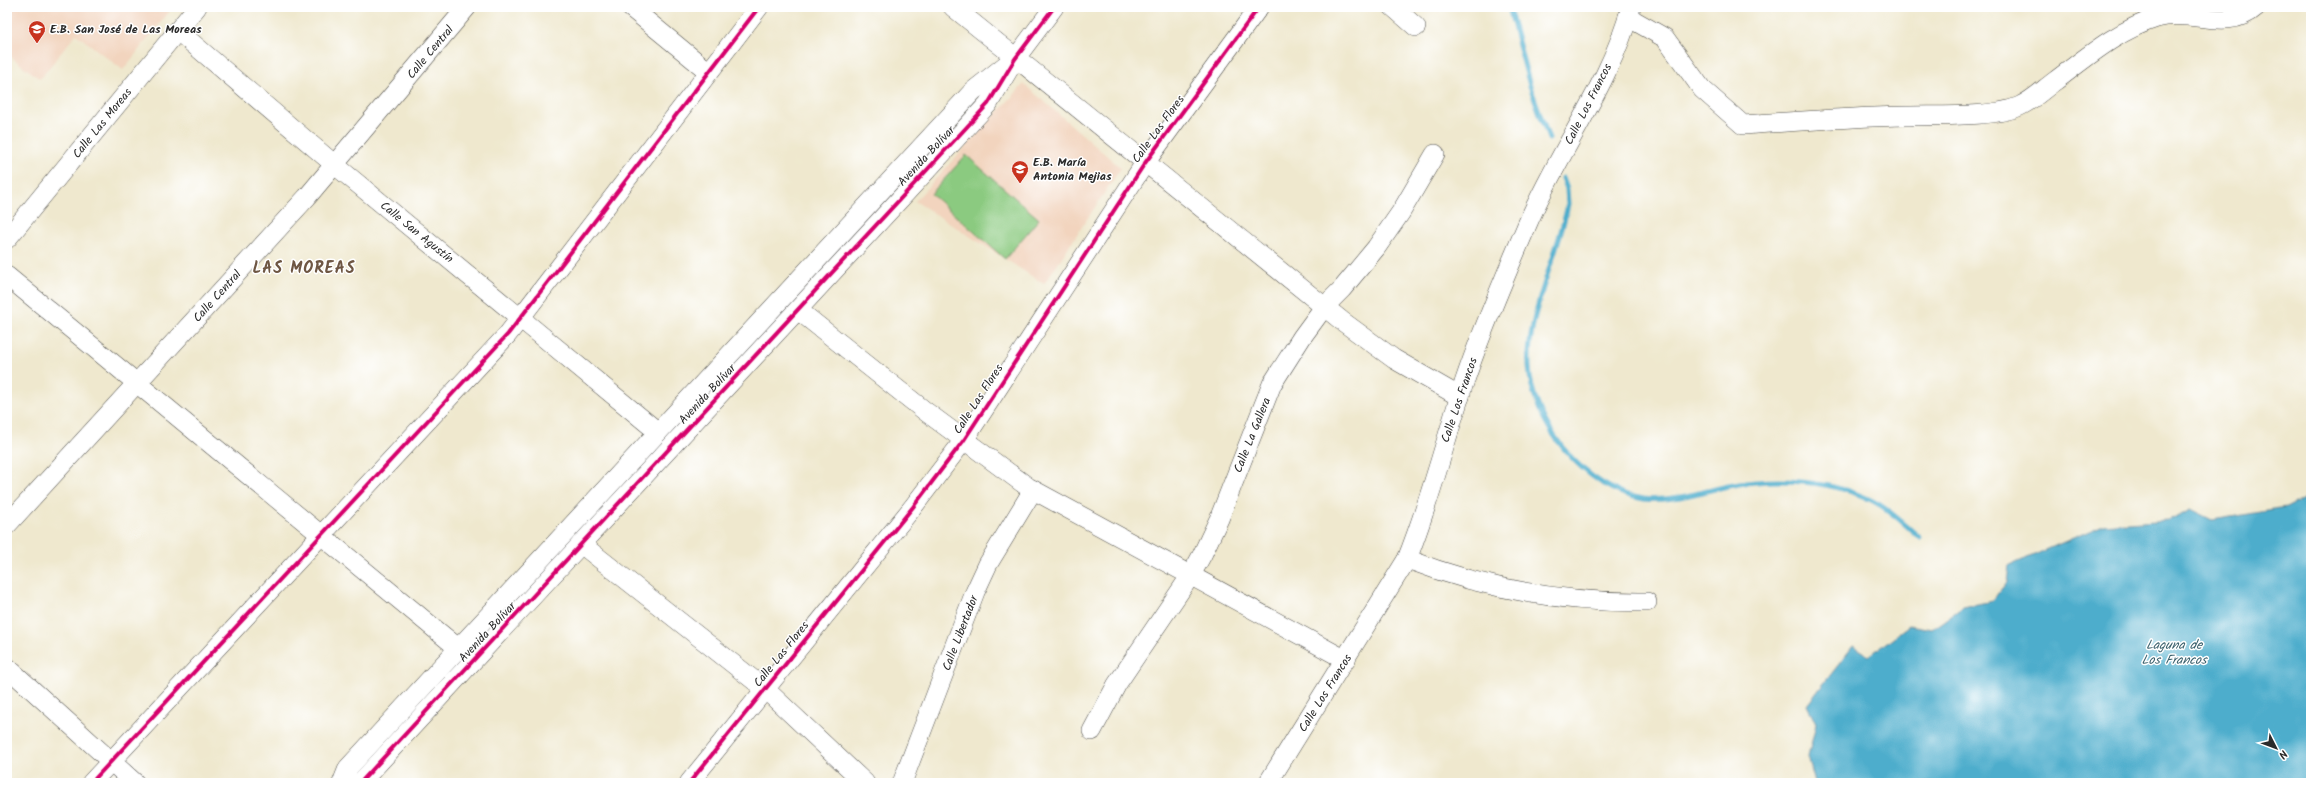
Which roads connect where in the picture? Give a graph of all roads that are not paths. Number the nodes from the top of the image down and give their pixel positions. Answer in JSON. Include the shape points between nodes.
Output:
{"nodes":[{"id":1,"x":197,"y":7,"type":"edge"},
{"id":2,"x":467,"y":7,"type":"edge"},
{"id":3,"x":630,"y":7,"type":"edge"},
{"id":4,"x":759,"y":7,"type":"edge"},
{"id":5,"x":952,"y":7,"type":"edge"},
{"id":6,"x":1054,"y":7,"type":"edge"},
{"id":7,"x":1259,"y":7,"type":"edge"},
{"id":8,"x":1393,"y":7,"type":"edge"},
{"id":9,"x":2256,"y":7,"type":"edge"},
{"id":10,"x":1630,"y":12,"type":"edge"},
{"id":11,"x":1416,"y":27,"type":"dead end"},
{"id":12,"x":178,"y":31,"type":"junction"},
{"id":13,"x":1015,"y":59,"type":"junction"},
{"id":14,"x":709,"y":72,"type":"junction"},
{"id":15,"x":1435,"y":154,"type":"dead end"},
{"id":16,"x":1145,"y":163,"type":"junction"},
{"id":17,"x":335,"y":164,"type":"junction"},
{"id":18,"x":7,"y":239,"type":"edge"},
{"id":19,"x":7,"y":276,"type":"edge"},
{"id":20,"x":1324,"y":307,"type":"junction"},
{"id":21,"x":798,"y":310,"type":"junction"},
{"id":22,"x":522,"y":318,"type":"junction"},
{"id":23,"x":139,"y":383,"type":"junction"},
{"id":24,"x":1460,"y":397,"type":"junction"},
{"id":25,"x":658,"y":432,"type":"junction"},
{"id":26,"x":964,"y":440,"type":"junction"},
{"id":27,"x":1033,"y":490,"type":"junction"},
{"id":28,"x":7,"y":525,"type":"edge"},
{"id":29,"x":322,"y":535,"type":"junction"},
{"id":30,"x":582,"y":544,"type":"junction"},
{"id":31,"x":1407,"y":559,"type":"junction"},
{"id":32,"x":1191,"y":575,"type":"junction"},
{"id":33,"x":1647,"y":602,"type":"dead end"},
{"id":34,"x":458,"y":648,"type":"junction"},
{"id":35,"x":1346,"y":660,"type":"junction"},
{"id":36,"x":7,"y":667,"type":"edge"},
{"id":37,"x":765,"y":690,"type":"junction"},
{"id":38,"x":1092,"y":731,"type":"dead end"},
{"id":39,"x":111,"y":761,"type":"junction"},
{"id":40,"x":91,"y":783,"type":"edge"},
{"id":41,"x":135,"y":783,"type":"edge"},
{"id":42,"x":342,"y":783,"type":"edge"},
{"id":43,"x":360,"y":783,"type":"edge"},
{"id":44,"x":689,"y":783,"type":"edge"},
{"id":45,"x":865,"y":783,"type":"edge"},
{"id":46,"x":902,"y":783,"type":"edge"},
{"id":47,"x":1268,"y":783,"type":"edge"}],
"edges":[{"from":1,"to":12,"type":"street","name":"Calle Las Moreas"},
{"from":2,"to":17,"type":"street","name":"Calle Central"},
{"from":3,"to":14,"type":"street"},
{"from":4,"to":14,"type":"street"},
{"from":5,"to":13,"type":"street"},
{"from":6,"to":13,"type":"street","name":"Avenida Bolívar"},
{"from":7,"to":16,"type":"street","name":"Calle Las Flores"},
{"from":8,"to":11,"type":"street"},
{"from":9,"to":10,"type":"street","via":[[2242,16],[2225,20],[2172,15],[2146,22],[2106,42],[2034,97],[2011,109],[1744,125],[1702,89],[1665,38]]},
{"from":10,"to":24,"type":"street","name":"Calle Los Francos","via":[[1587,109],[1540,195],[1491,312]]},
{"from":12,"to":17,"type":"street","name":"Calle San Agustín"},
{"from":12,"to":18,"type":"street","name":"Calle Las Moreas"},
{"from":13,"to":16,"type":"street"},
{"from":13,"to":21,"type":"street","name":"Avenida Bolívar","via":[[988,104]]},
{"from":13,"to":25,"type":"street","name":"Avenida Bolívar","via":[[973,91]]},
{"from":14,"to":22,"type":"street"},
{"from":15,"to":20,"type":"street","name":"Calle La Gallera","via":[[1401,212],[1376,248]]},
{"from":16,"to":20,"type":"street"},
{"from":16,"to":26,"type":"street","name":"Calle Las Flores"},
{"from":17,"to":22,"type":"street","name":"Calle San Agustín"},
{"from":17,"to":23,"type":"street","name":"Calle Central"},
{"from":19,"to":23,"type":"street"},
{"from":20,"to":24,"type":"street","via":[[1394,359]]},
{"from":20,"to":32,"type":"street","name":"Calle La Gallera","via":[[1272,384],[1219,519]]},
{"from":21,"to":26,"type":"street"},
{"from":21,"to":30,"type":"street","name":"Avenida Bolívar"},
{"from":22,"to":25,"type":"street","name":"Calle San Agustín"},
{"from":22,"to":29,"type":"street"},
{"from":23,"to":28,"type":"street","name":"Calle Central"},
{"from":23,"to":29,"type":"street"},
{"from":24,"to":31,"type":"street","name":"Calle Los Francos"},
{"from":25,"to":34,"type":"street","name":"Avenida Bolívar"},
{"from":26,"to":27,"type":"street"},
{"from":26,"to":37,"type":"street","name":"Calle Las Flores"},
{"from":27,"to":32,"type":"street"},
{"from":27,"to":46,"type":"street","name":"Calle Libertador","via":[[991,558],[975,592]]},
{"from":29,"to":34,"type":"street"},
{"from":29,"to":39,"type":"street"},
{"from":30,"to":37,"type":"street"},
{"from":30,"to":43,"type":"street","name":"Avenida Bolívar"},
{"from":31,"to":33,"type":"street","via":[[1446,574],[1498,587],[1576,600]]},
{"from":31,"to":35,"type":"street","name":"Calle Los Francos"},
{"from":32,"to":35,"type":"street"},
{"from":32,"to":38,"type":"street","name":"Calle La Gallera","via":[[1118,684]]},
{"from":34,"to":42,"type":"street","name":"Avenida Bolívar","via":[[348,768]]},
{"from":35,"to":47,"type":"street","name":"Calle Los Francos"},
{"from":36,"to":39,"type":"street"},
{"from":37,"to":44,"type":"street","name":"Calle Las Flores"},
{"from":37,"to":45,"type":"street"},
{"from":39,"to":40,"type":"street"},
{"from":39,"to":41,"type":"street"}]}
